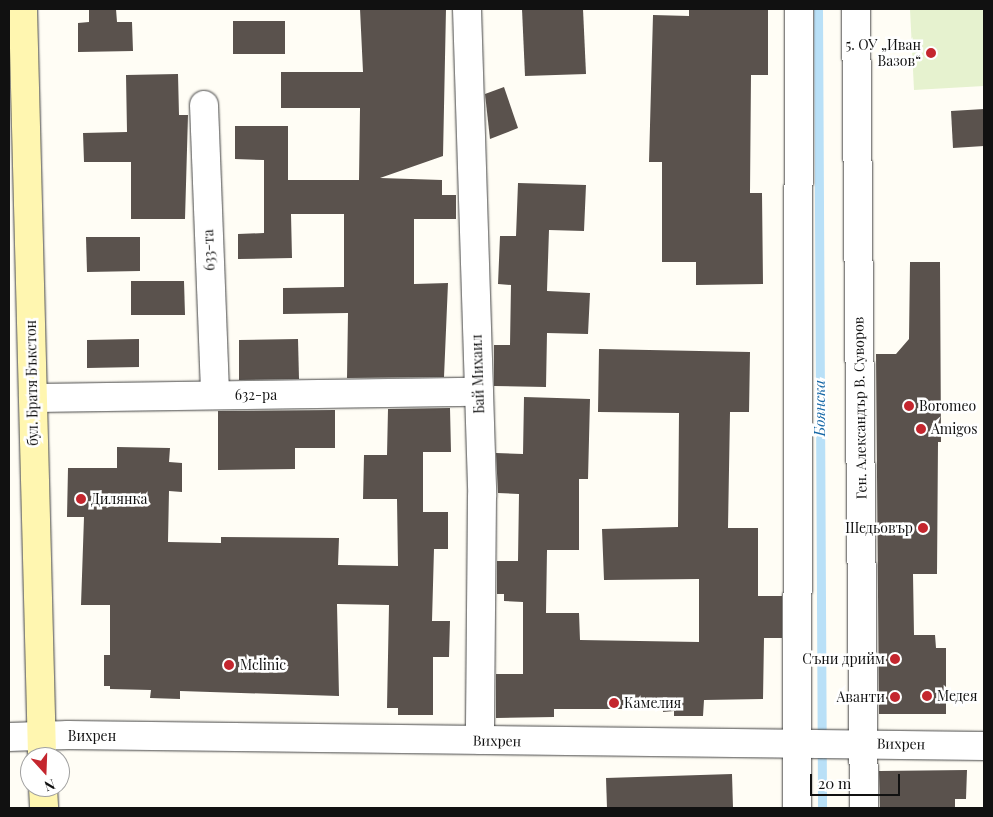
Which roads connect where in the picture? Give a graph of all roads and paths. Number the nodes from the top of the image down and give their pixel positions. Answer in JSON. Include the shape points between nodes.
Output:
{"nodes":[{"id":1,"x":22,"y":9,"type":"edge"},
{"id":2,"x":467,"y":9,"type":"edge"},
{"id":3,"x":799,"y":9,"type":"edge"},
{"id":4,"x":856,"y":9,"type":"edge"},
{"id":5,"x":204,"y":105,"type":"dead end"},
{"id":6,"x":479,"y":392,"type":"junction"},
{"id":7,"x":215,"y":395,"type":"junction"},
{"id":8,"x":33,"y":398,"type":"junction"},
{"id":9,"x":9,"y":738,"type":"edge"},
{"id":10,"x":480,"y":740,"type":"junction"},
{"id":11,"x":864,"y":743,"type":"junction"},
{"id":12,"x":800,"y":745,"type":"junction"},
{"id":13,"x":984,"y":746,"type":"edge"},
{"id":14,"x":42,"y":747,"type":"edge"},
{"id":15,"x":798,"y":808,"type":"edge"},
{"id":16,"x":864,"y":808,"type":"edge"}],
"edges":[{"from":1,"to":8,"type":"street","name":"бул. Братя Бъкстон"},
{"from":2,"to":6,"type":"street","name":"Бай Михаил"},
{"from":3,"to":12,"type":"street"},
{"from":4,"to":11,"type":"street","name":"Ген. Александър В. Суворов"},
{"from":5,"to":7,"type":"street","name":"633-та"},
{"from":6,"to":7,"type":"street","name":"632-ра"},
{"from":6,"to":10,"type":"street","name":"Бай Михаил"},
{"from":7,"to":8,"type":"street","name":"632-ра"},
{"from":8,"to":14,"type":"street","name":"бул. Братя Бъкстон"},
{"from":9,"to":14,"type":"street","name":"Вихрен"},
{"from":10,"to":12,"type":"street","name":"Вихрен"},
{"from":10,"to":14,"type":"street","name":"Вихрен"},
{"from":11,"to":12,"type":"street","name":"Вихрен"},
{"from":11,"to":13,"type":"street","name":"Вихрен"},
{"from":11,"to":16,"type":"street","name":"Ген. Александър В. Суворов"},
{"from":12,"to":15,"type":"street"}]}
